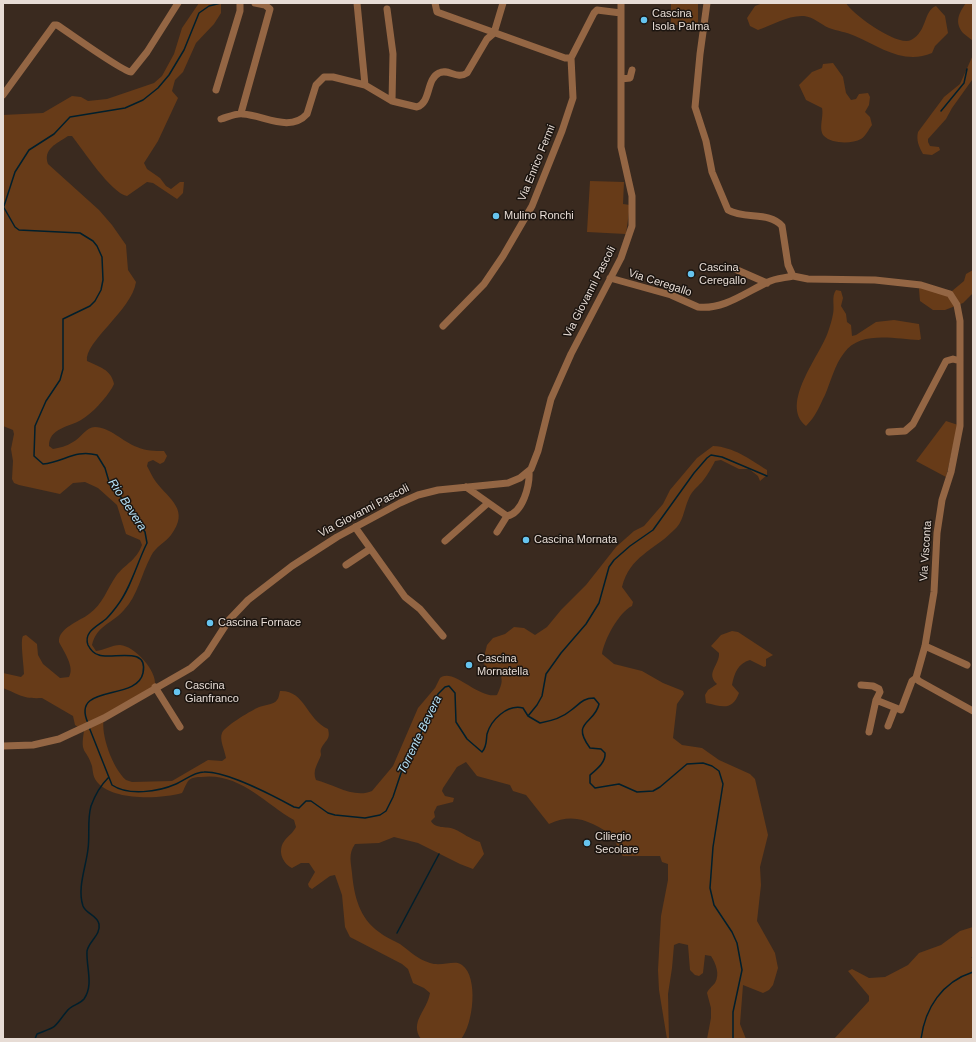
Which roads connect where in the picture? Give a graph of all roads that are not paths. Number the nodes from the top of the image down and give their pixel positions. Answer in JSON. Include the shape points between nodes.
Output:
{"nodes":[{"id":1,"x":178,"y":3,"type":"edge"},
{"id":2,"x":240,"y":3,"type":"edge"},
{"id":3,"x":255,"y":3,"type":"edge"},
{"id":4,"x":357,"y":3,"type":"edge"},
{"id":5,"x":435,"y":3,"type":"edge"},
{"id":6,"x":503,"y":3,"type":"edge"},
{"id":7,"x":621,"y":3,"type":"edge"},
{"id":8,"x":707,"y":3,"type":"edge"},
{"id":9,"x":387,"y":9,"type":"dead end"},
{"id":10,"x":621,"y":13,"type":"junction"},
{"id":11,"x":494,"y":33,"type":"junction"},
{"id":12,"x":571,"y":58,"type":"junction"},
{"id":13,"x":632,"y":70,"type":"dead end"},
{"id":14,"x":621,"y":79,"type":"junction"},
{"id":15,"x":364,"y":85,"type":"junction"},
{"id":16,"x":216,"y":90,"type":"dead end"},
{"id":17,"x":3,"y":96,"type":"edge"},
{"id":18,"x":392,"y":101,"type":"junction"},
{"id":19,"x":241,"y":113,"type":"junction"},
{"id":20,"x":221,"y":119,"type":"dead end"},
{"id":21,"x":734,"y":269,"type":"dead end"},
{"id":22,"x":793,"y":276,"type":"junction"},
{"id":23,"x":610,"y":278,"type":"junction"},
{"id":24,"x":767,"y":282,"type":"junction"},
{"id":25,"x":443,"y":326,"type":"dead end"},
{"id":26,"x":960,"y":361,"type":"junction"},
{"id":27,"x":889,"y":432,"type":"dead end"},
{"id":28,"x":528,"y":471,"type":"junction"},
{"id":29,"x":466,"y":487,"type":"junction"},
{"id":30,"x":488,"y":503,"type":"junction"},
{"id":31,"x":507,"y":516,"type":"junction"},
{"id":32,"x":355,"y":527,"type":"junction"},
{"id":33,"x":497,"y":532,"type":"dead end"},
{"id":34,"x":445,"y":541,"type":"dead end"},
{"id":35,"x":370,"y":549,"type":"junction"},
{"id":36,"x":346,"y":565,"type":"dead end"},
{"id":37,"x":443,"y":636,"type":"dead end"},
{"id":38,"x":925,"y":646,"type":"junction"},
{"id":39,"x":967,"y":665,"type":"dead end"},
{"id":40,"x":916,"y":678,"type":"junction"},
{"id":41,"x":861,"y":685,"type":"dead end"},
{"id":42,"x":155,"y":688,"type":"junction"},
{"id":43,"x":876,"y":700,"type":"junction"},
{"id":44,"x":895,"y":708,"type":"junction"},
{"id":45,"x":973,"y":711,"type":"edge"},
{"id":46,"x":888,"y":726,"type":"dead end"},
{"id":47,"x":180,"y":727,"type":"dead end"},
{"id":48,"x":869,"y":732,"type":"dead end"},
{"id":49,"x":3,"y":746,"type":"edge"}],
"edges":[{"from":1,"to":17,"type":"street","via":[[131,72],[122,70],[54,25]]},
{"from":2,"to":16,"type":"street","via":[[240,11]]},
{"from":3,"to":19,"type":"street","via":[[270,9]]},
{"from":4,"to":15,"type":"street"},
{"from":5,"to":11,"type":"street","via":[[437,12]]},
{"from":6,"to":11,"type":"street"},
{"from":7,"to":10,"type":"street","name":"Via Giovanni Pascoli"},
{"from":8,"to":22,"type":"street","via":[[695,108],[706,141],[712,172],[728,210],[773,219],[782,226],[788,265]]},
{"from":9,"to":18,"type":"street","via":[[393,54]]},
{"from":10,"to":12,"type":"street","via":[[596,11]]},
{"from":10,"to":14,"type":"street","name":"Via Giovanni Pascoli"},
{"from":11,"to":12,"type":"street"},
{"from":11,"to":18,"type":"street","via":[[487,39],[465,75],[441,72],[435,75],[420,106]]},
{"from":12,"to":25,"type":"street","name":"Via Enrico Fermi","via":[[573,98],[532,206],[484,284]]},
{"from":13,"to":14,"type":"street","via":[[630,78]]},
{"from":14,"to":23,"type":"street","name":"Via Giovanni Pascoli","via":[[621,148],[632,192],[634,214],[628,242]]},
{"from":15,"to":18,"type":"street"},
{"from":15,"to":19,"type":"street","via":[[324,77],[316,85],[307,114],[293,121],[269,121]]},
{"from":19,"to":20,"type":"street"},
{"from":21,"to":24,"type":"street"},
{"from":22,"to":24,"type":"street","name":"Via Ceregallo"},
{"from":22,"to":26,"type":"street","name":"Via Visconta","via":[[921,285],[950,294],[958,305]]},
{"from":23,"to":24,"type":"street","name":"Via Ceregallo","via":[[651,288],[706,308],[732,301]]},
{"from":23,"to":28,"type":"street","name":"Via Giovanni Pascoli","via":[[554,393],[538,451]]},
{"from":26,"to":27,"type":"street","via":[[946,361],[920,412],[905,431]]},
{"from":26,"to":38,"type":"street","name":"Via Visconta","via":[[960,426],[951,472],[942,500],[937,534],[934,592]]},
{"from":28,"to":29,"type":"street","name":"Via Giovanni Pascoli","via":[[508,483]]},
{"from":28,"to":31,"type":"street","via":[[529,481],[520,506],[514,514]]},
{"from":29,"to":30,"type":"street"},
{"from":29,"to":32,"type":"street","name":"Via Giovanni Pascoli","via":[[418,495]]},
{"from":30,"to":31,"type":"street"},
{"from":30,"to":34,"type":"street"},
{"from":31,"to":33,"type":"street"},
{"from":32,"to":35,"type":"street"},
{"from":32,"to":42,"type":"street","name":"Via Giovanni Pascoli","via":[[292,566],[261,589],[234,614],[201,661]]},
{"from":35,"to":36,"type":"street"},
{"from":35,"to":37,"type":"street","via":[[405,597],[424,613]]},
{"from":38,"to":39,"type":"street"},
{"from":38,"to":40,"type":"street","name":"Via Visconta"},
{"from":40,"to":44,"type":"street","name":"Via Visconta","via":[[912,681],[903,709]]},
{"from":40,"to":45,"type":"street"},
{"from":41,"to":43,"type":"street","via":[[879,689]]},
{"from":42,"to":47,"type":"street"},
{"from":42,"to":49,"type":"street","name":"Via Giovanni Pascoli","via":[[97,722],[52,742]]},
{"from":43,"to":44,"type":"street"},
{"from":43,"to":48,"type":"street"},
{"from":44,"to":46,"type":"street"}]}
